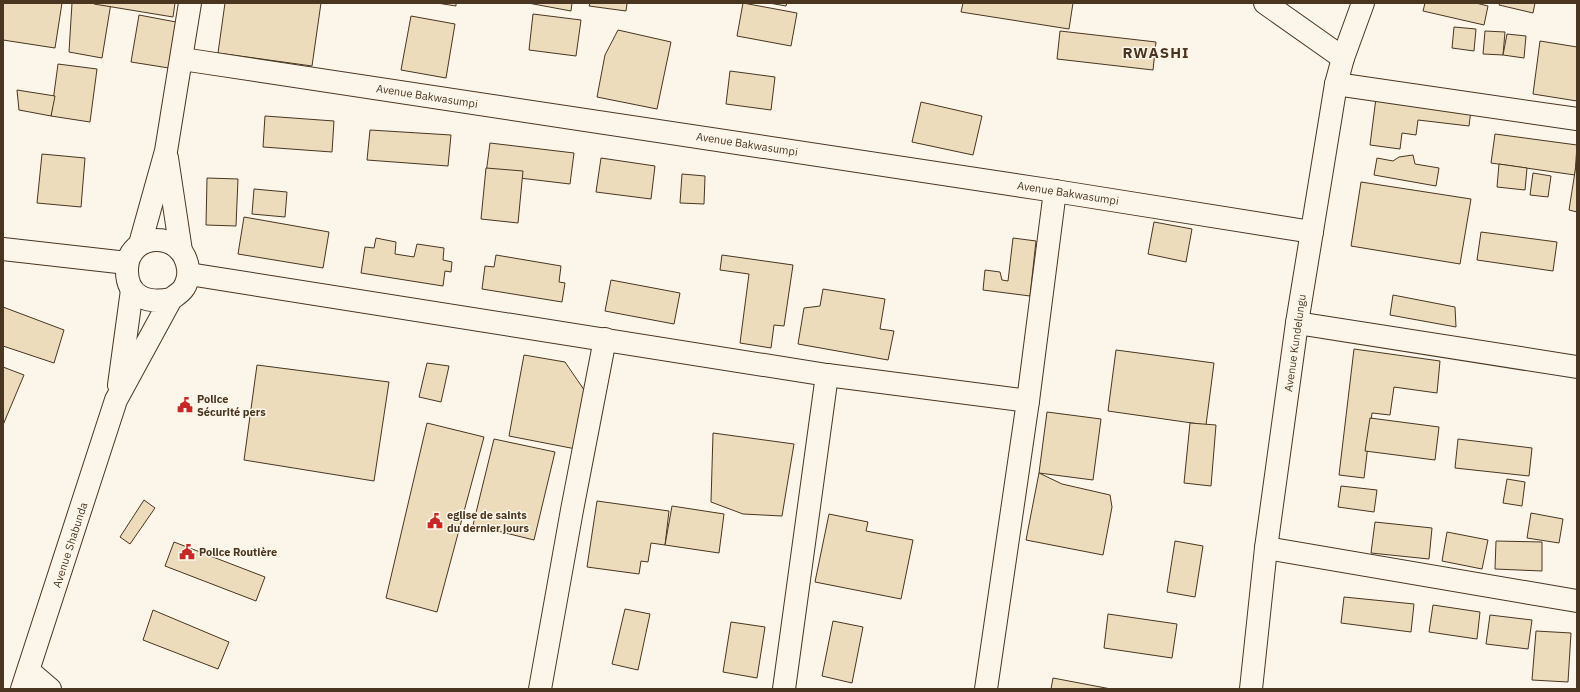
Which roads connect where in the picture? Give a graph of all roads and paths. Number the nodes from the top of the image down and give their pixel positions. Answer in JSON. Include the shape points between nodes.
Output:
{"nodes":[{"id":1,"x":190,"y":3,"type":"edge"},
{"id":2,"x":1265,"y":3,"type":"edge"},
{"id":3,"x":1363,"y":3,"type":"edge"},
{"id":4,"x":1343,"y":58,"type":"junction"},
{"id":5,"x":182,"y":59,"type":"junction"},
{"id":6,"x":1336,"y":84,"type":"junction"},
{"id":7,"x":1577,"y":118,"type":"edge"},
{"id":8,"x":166,"y":151,"type":"junction"},
{"id":9,"x":1055,"y":191,"type":"junction"},
{"id":10,"x":1312,"y":232,"type":"junction"},
{"id":11,"x":140,"y":244,"type":"junction"},
{"id":12,"x":3,"y":249,"type":"edge"},
{"id":13,"x":181,"y":251,"type":"junction"},
{"id":14,"x":127,"y":263,"type":"junction"},
{"id":15,"x":189,"y":274,"type":"junction"},
{"id":16,"x":132,"y":290,"type":"junction"},
{"id":17,"x":171,"y":299,"type":"junction"},
{"id":18,"x":1297,"y":323,"type":"junction"},
{"id":19,"x":605,"y":339,"type":"junction"},
{"id":20,"x":1577,"y":366,"type":"edge"},
{"id":21,"x":827,"y":375,"type":"junction"},
{"id":22,"x":116,"y":400,"type":"junction"},
{"id":23,"x":1028,"y":401,"type":"junction"},
{"id":24,"x":1266,"y":548,"type":"junction"},
{"id":25,"x":1577,"y":601,"type":"edge"},
{"id":26,"x":26,"y":680,"type":"edge"},
{"id":27,"x":50,"y":689,"type":"edge"},
{"id":28,"x":540,"y":689,"type":"edge"},
{"id":29,"x":784,"y":689,"type":"edge"},
{"id":30,"x":986,"y":689,"type":"edge"},
{"id":31,"x":1251,"y":689,"type":"edge"}],
"edges":[{"from":1,"to":5,"type":"street"},
{"from":2,"to":4,"type":"street"},
{"from":3,"to":4,"type":"street","name":"Avenue Kundelungu"},
{"from":4,"to":6,"type":"street","name":"Avenue Kundelungu"},
{"from":5,"to":8,"type":"street"},
{"from":5,"to":9,"type":"street","name":"Avenue Bakwasumpi"},
{"from":6,"to":7,"type":"street"},
{"from":6,"to":10,"type":"street","name":"Avenue Kundelungu"},
{"from":8,"to":11,"type":"street"},
{"from":8,"to":13,"type":"street"},
{"from":9,"to":10,"type":"street","name":"Avenue Bakwasumpi"},
{"from":9,"to":23,"type":"street"},
{"from":10,"to":18,"type":"street","name":"Avenue Kundelungu"},
{"from":11,"to":13,"type":"street","via":[[154,239],[169,242]]},
{"from":11,"to":14,"type":"street","via":[[132,252]]},
{"from":12,"to":14,"type":"street"},
{"from":13,"to":15,"type":"street","via":[[187,261]]},
{"from":14,"to":16,"type":"street","via":[[127,277]]},
{"from":15,"to":17,"type":"street","via":[[183,289]]},
{"from":15,"to":19,"type":"street"},
{"from":16,"to":17,"type":"street","via":[[143,299],[157,302]]},
{"from":16,"to":22,"type":"street"},
{"from":17,"to":22,"type":"street"},
{"from":18,"to":20,"type":"street"},
{"from":18,"to":24,"type":"street","name":"Avenue Kundelungu"},
{"from":19,"to":21,"type":"street"},
{"from":19,"to":28,"type":"street"},
{"from":21,"to":23,"type":"street"},
{"from":21,"to":29,"type":"street"},
{"from":22,"to":26,"type":"street","name":"Avenue Shabunda"},
{"from":23,"to":30,"type":"street"},
{"from":24,"to":25,"type":"street"},
{"from":24,"to":31,"type":"street","name":"Avenue Kundelungu"},
{"from":26,"to":27,"type":"street"}]}
